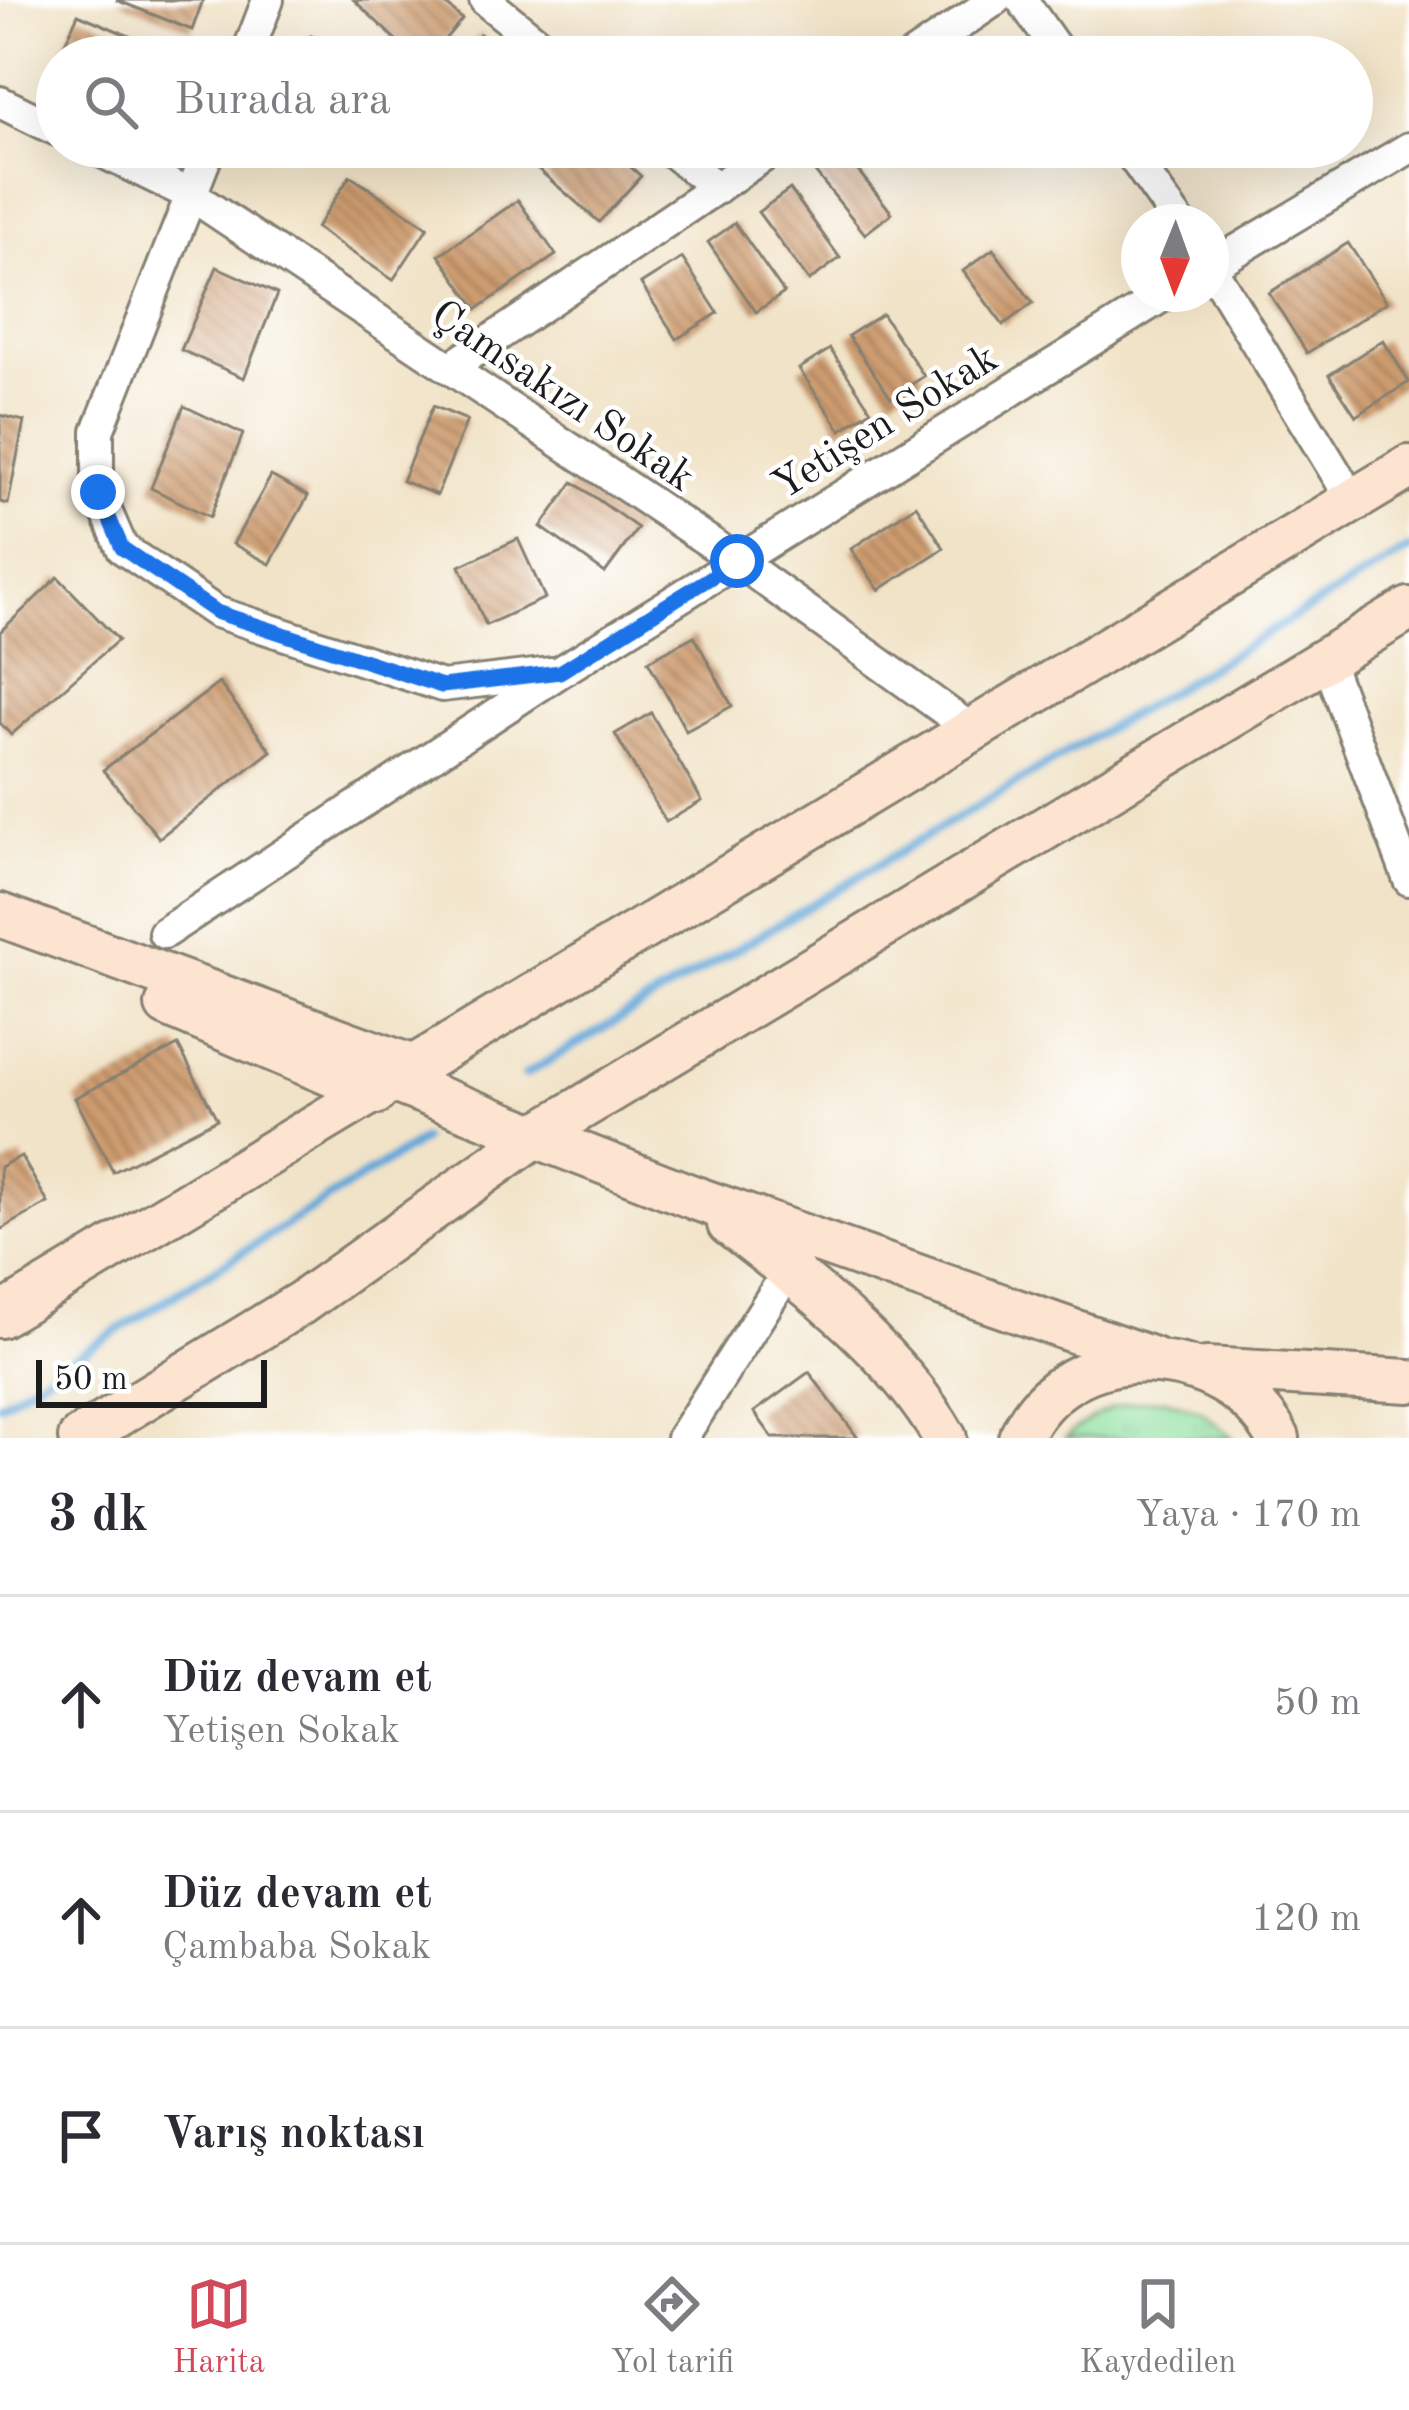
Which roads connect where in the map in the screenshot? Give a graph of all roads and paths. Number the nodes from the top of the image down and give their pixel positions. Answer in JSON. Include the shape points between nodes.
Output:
{"nodes":[{"id":1,"x":268,"y":0,"type":"edge"},
{"id":2,"x":485,"y":0,"type":"edge"},
{"id":3,"x":995,"y":0,"type":"edge"},
{"id":4,"x":1022,"y":0,"type":"edge"},
{"id":5,"x":254,"y":36,"type":"edge"},
{"id":6,"x":529,"y":36,"type":"edge"},
{"id":7,"x":941,"y":36,"type":"edge"},
{"id":8,"x":1047,"y":36,"type":"edge"},
{"id":9,"x":0,"y":103,"type":"edge"},
{"id":10,"x":36,"y":120,"type":"edge"},
{"id":11,"x":1409,"y":148,"type":"edge"},
{"id":12,"x":135,"y":168,"type":"edge"},
{"id":13,"x":202,"y":168,"type":"edge"},
{"id":14,"x":692,"y":168,"type":"edge"},
{"id":15,"x":746,"y":168,"type":"edge"},
{"id":16,"x":1141,"y":168,"type":"edge"},
{"id":17,"x":717,"y":188,"type":"junction"},
{"id":18,"x":191,"y":195,"type":"junction"},
{"id":19,"x":1166,"y":204,"type":"edge"},
{"id":20,"x":1229,"y":256,"type":"edge"},
{"id":21,"x":1229,"y":297,"type":"edge"},
{"id":22,"x":1137,"y":312,"type":"edge"},
{"id":23,"x":450,"y":368,"type":"junction"},
{"id":24,"x":1409,"y":467,"type":"edge"},
{"id":25,"x":1353,"y":501,"type":"junction"},
{"id":26,"x":737,"y":561,"type":"junction"},
{"id":27,"x":1409,"y":610,"type":"edge"},
{"id":28,"x":1326,"y":659,"type":"junction"},
{"id":29,"x":560,"y":672,"type":"junction"},
{"id":30,"x":975,"y":732,"type":"junction"},
{"id":31,"x":1409,"y":880,"type":"edge"},
{"id":32,"x":0,"y":915,"type":"edge"},
{"id":33,"x":164,"y":933,"type":"dead end"},
{"id":34,"x":0,"y":935,"type":"edge"},
{"id":35,"x":395,"y":1081,"type":"junction"},
{"id":36,"x":538,"y":1134,"type":"junction"},
{"id":37,"x":695,"y":1198,"type":"junction"},
{"id":38,"x":789,"y":1270,"type":"junction"},
{"id":39,"x":0,"y":1316,"type":"edge"},
{"id":40,"x":1153,"y":1359,"type":"junction"},
{"id":41,"x":1198,"y":1368,"type":"junction"},
{"id":42,"x":1409,"y":1381,"type":"edge"},
{"id":43,"x":80,"y":1438,"type":"edge"},
{"id":44,"x":682,"y":1438,"type":"edge"},
{"id":45,"x":945,"y":1438,"type":"edge"},
{"id":46,"x":1020,"y":1438,"type":"edge"},
{"id":47,"x":1278,"y":1438,"type":"edge"}],
"edges":[{"from":1,"to":5,"type":"street"},
{"from":2,"to":6,"type":"street"},
{"from":3,"to":7,"type":"street"},
{"from":4,"to":8,"type":"street"},
{"from":9,"to":10,"type":"street"},
{"from":11,"to":20,"type":"street"},
{"from":12,"to":18,"type":"street","name":"Çamsakızı Sokak"},
{"from":13,"to":18,"type":"street"},
{"from":14,"to":17,"type":"street"},
{"from":15,"to":17,"type":"street"},
{"from":16,"to":19,"type":"street"},
{"from":17,"to":23,"type":"street"},
{"from":18,"to":23,"type":"street","name":"Çamsakızı Sokak"},
{"from":18,"to":29,"type":"street","via":[[98,430],[98,492],[122,548],[216,612],[442,686]]},
{"from":21,"to":25,"type":"street"},
{"from":22,"to":26,"type":"street","name":"Yetişen Sokak"},
{"from":23,"to":26,"type":"street","name":"Çamsakızı Sokak"},
{"from":24,"to":25,"type":"street"},
{"from":25,"to":30,"type":"street"},
{"from":26,"to":29,"type":"street","name":"Yetişen Sokak"},
{"from":26,"to":30,"type":"street","name":"Çamsakızı Sokak"},
{"from":27,"to":28,"type":"street"},
{"from":28,"to":31,"type":"street"},
{"from":28,"to":36,"type":"street"},
{"from":29,"to":33,"type":"street","name":"Yetişen Sokak"},
{"from":30,"to":35,"type":"street"},
{"from":32,"to":35,"type":"street"},
{"from":34,"to":35,"type":"street"},
{"from":35,"to":36,"type":"street"},
{"from":35,"to":39,"type":"street"},
{"from":36,"to":37,"type":"street"},
{"from":36,"to":43,"type":"street","via":[[301,1303]]},
{"from":37,"to":38,"type":"street"},
{"from":37,"to":40,"type":"street"},
{"from":38,"to":44,"type":"street"},
{"from":38,"to":45,"type":"street","via":[[849,1320]]},
{"from":40,"to":41,"type":"street"},
{"from":40,"to":46,"type":"street","via":[[1079,1377],[1048,1400]]},
{"from":41,"to":42,"type":"street"},
{"from":41,"to":47,"type":"street","via":[[1244,1395]]}]}
